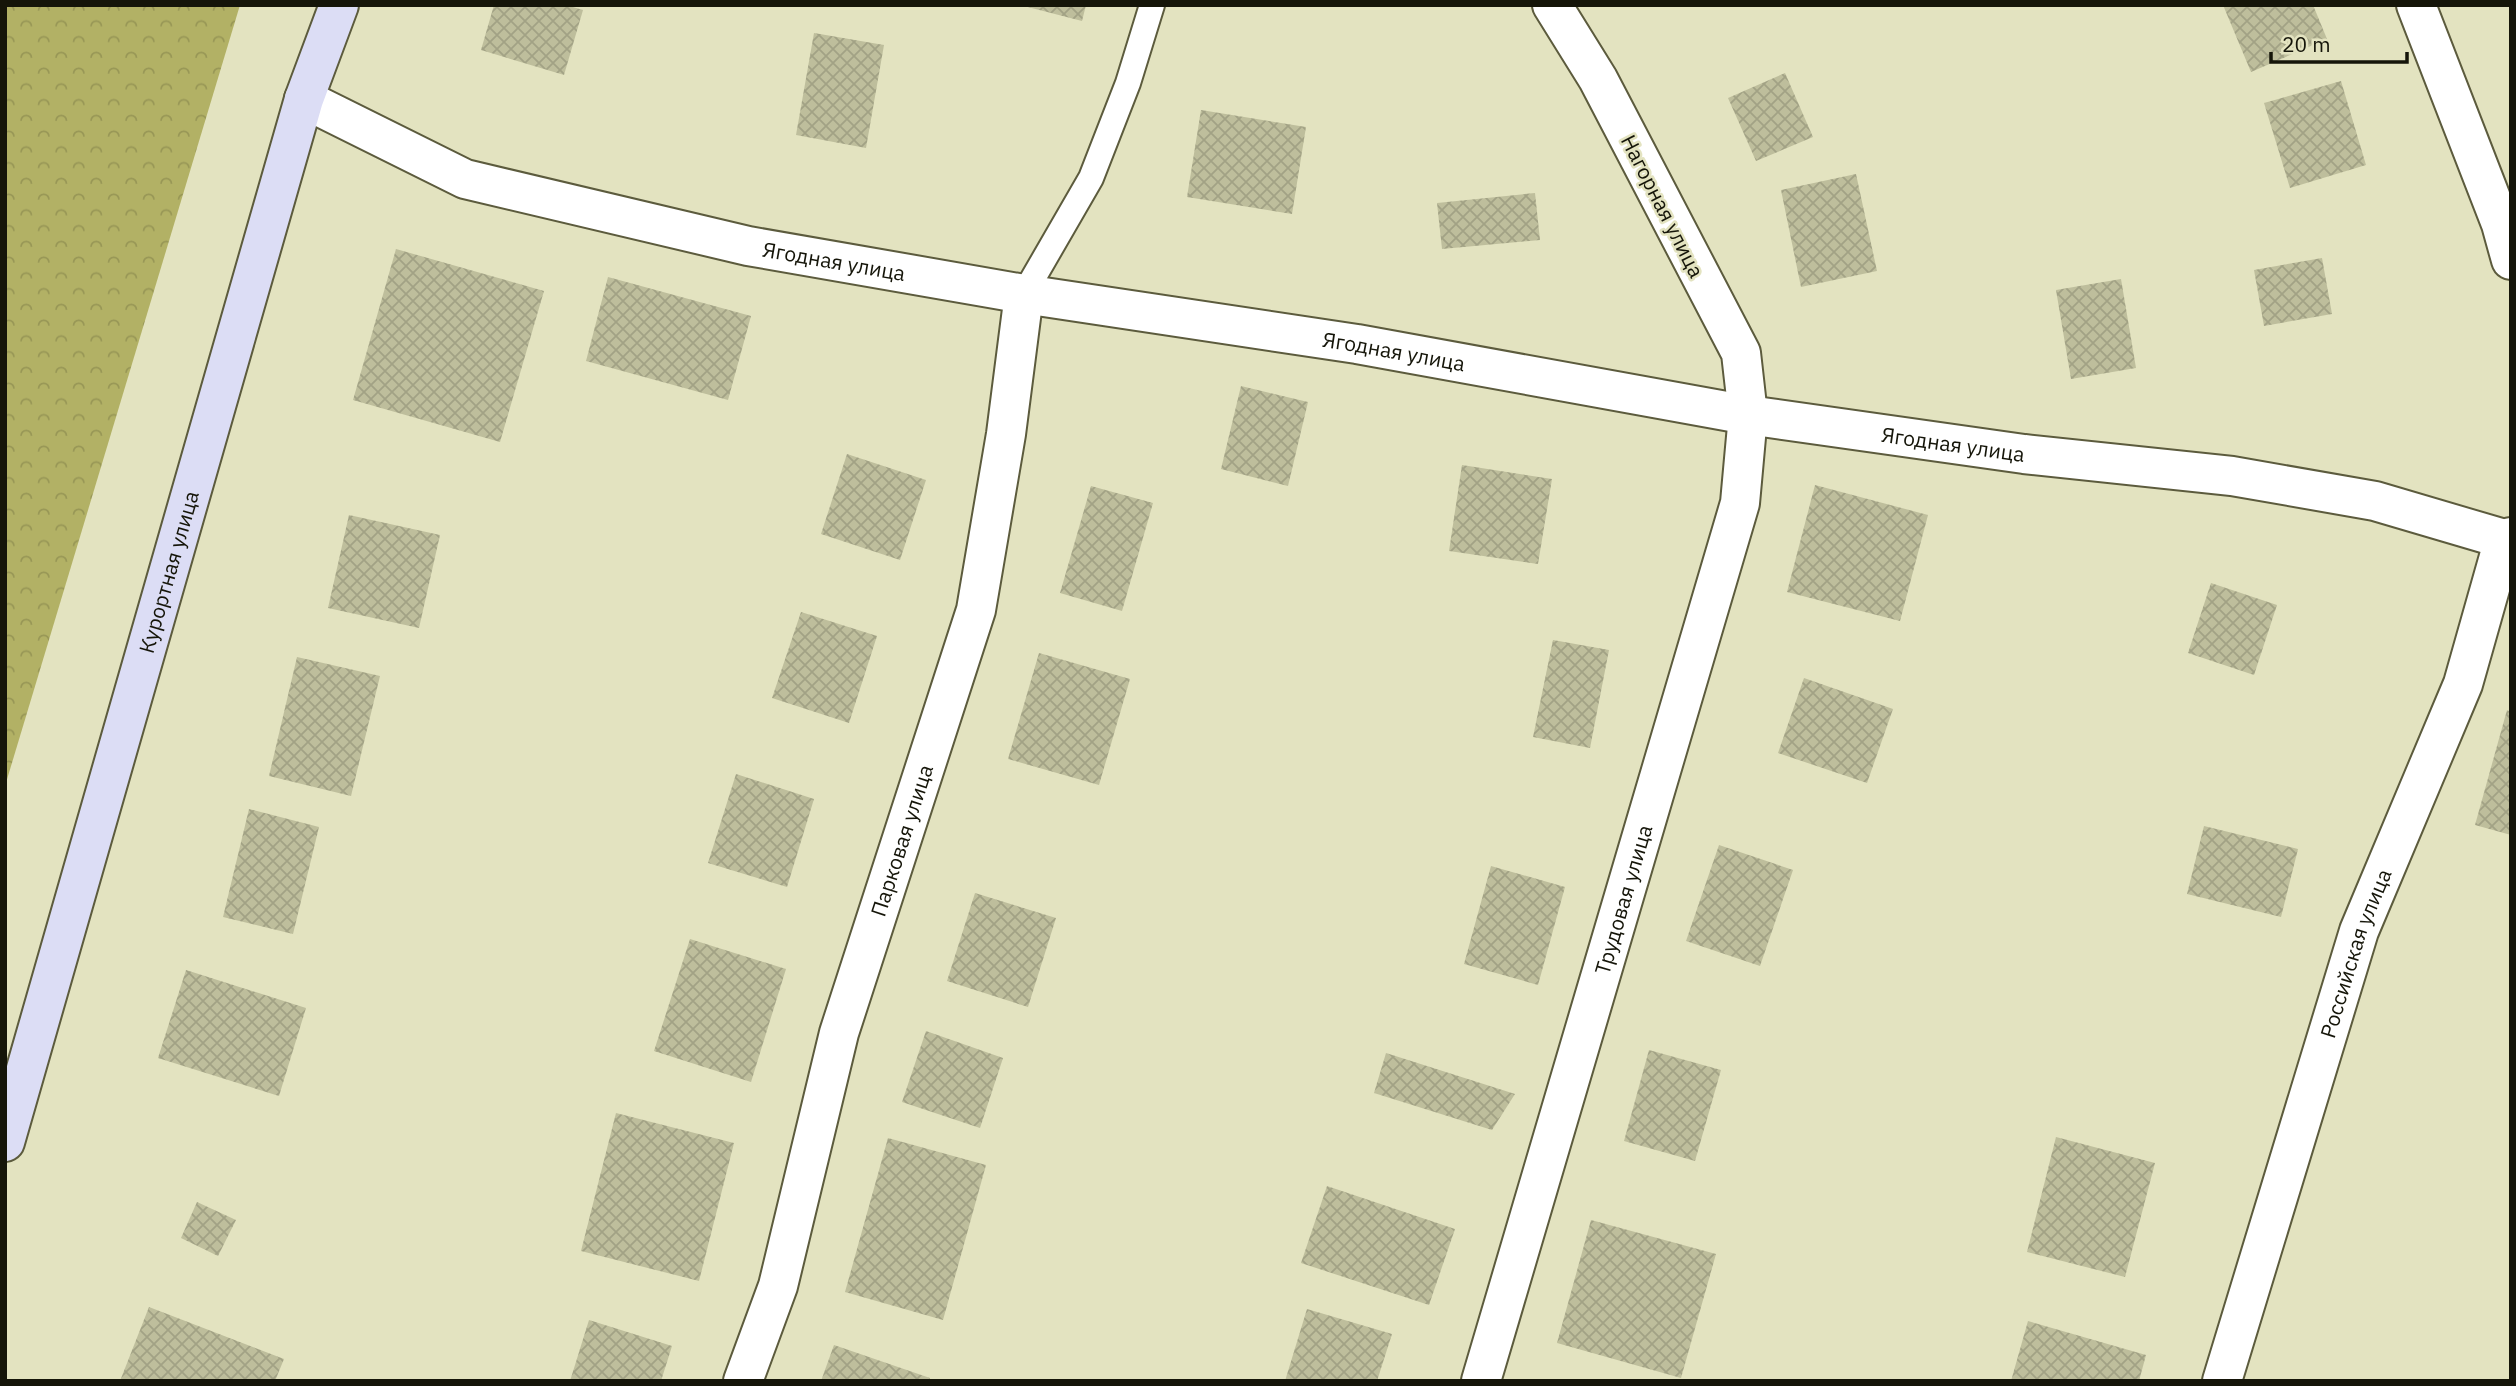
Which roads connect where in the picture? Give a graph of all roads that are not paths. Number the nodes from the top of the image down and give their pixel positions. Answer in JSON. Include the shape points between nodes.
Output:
{"nodes":[{"id":1,"x":339,"y":5,"type":"edge"},
{"id":2,"x":1152,"y":5,"type":"edge"},
{"id":3,"x":1552,"y":5,"type":"edge"},
{"id":4,"x":2416,"y":5,"type":"edge"},
{"id":5,"x":304,"y":99,"type":"junction"},
{"id":6,"x":2511,"y":260,"type":"edge"},
{"id":7,"x":1024,"y":294,"type":"junction"},
{"id":8,"x":1748,"y":415,"type":"junction"},
{"id":9,"x":2507,"y":538,"type":"edge"},
{"id":10,"x":5,"y":1142,"type":"edge"},
{"id":11,"x":743,"y":1381,"type":"edge"},
{"id":12,"x":1481,"y":1381,"type":"edge"},
{"id":13,"x":2222,"y":1381,"type":"edge"}],
"edges":[{"from":1,"to":5,"type":"street","name":"Курортная улица"},
{"from":2,"to":7,"type":"lane","via":[[1091,177]]},
{"from":3,"to":8,"type":"street","name":"Нагорная улица","via":[[1598,79],[1741,353]]},
{"from":4,"to":6,"type":"street"},
{"from":5,"to":7,"type":"street","name":"Ягодная улица","via":[[465,179],[748,246]]},
{"from":5,"to":10,"type":"street","name":"Курортная улица"},
{"from":7,"to":8,"type":"street","name":"Ягодная улица","via":[[1357,344]]},
{"from":7,"to":11,"type":"street","name":"Парковая улица","via":[[976,610],[839,1033],[778,1286]]},
{"from":8,"to":9,"type":"street","name":"Ягодная улица","via":[[2024,454],[2232,476],[2375,501]]},
{"from":8,"to":12,"type":"street","name":"Трудовая улица","via":[[1740,503]]},
{"from":9,"to":13,"type":"street","name":"Российская улица","via":[[2463,684],[2359,931]]}]}
